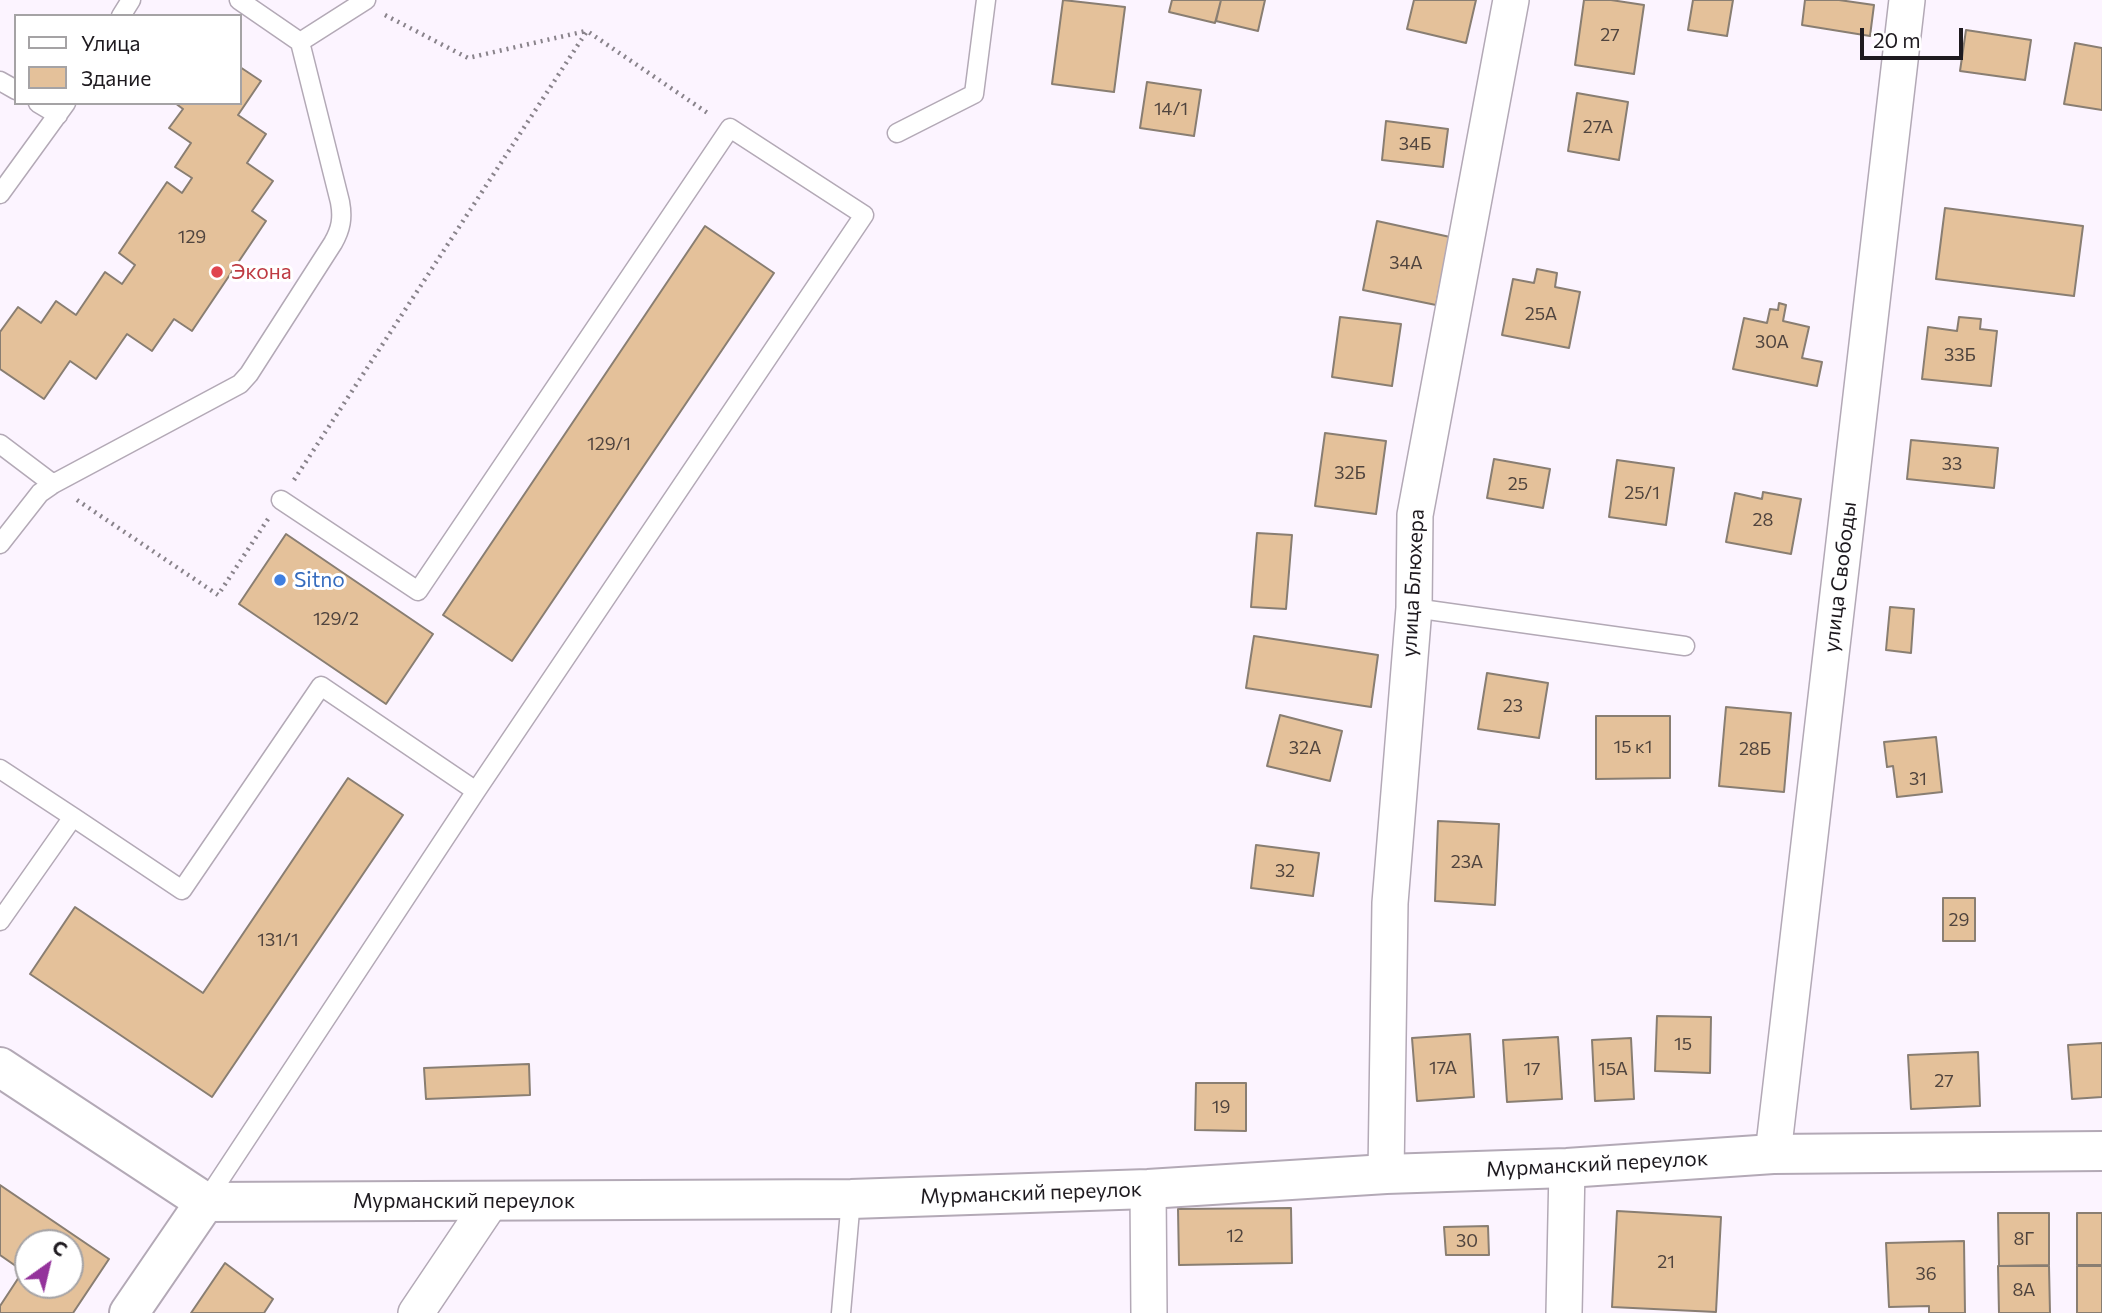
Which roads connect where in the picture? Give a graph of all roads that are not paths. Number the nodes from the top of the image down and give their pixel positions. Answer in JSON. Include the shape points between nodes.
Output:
{"nodes":[{"id":1,"x":239,"y":0,"type":"edge"},
{"id":2,"x":986,"y":0,"type":"edge"},
{"id":3,"x":1511,"y":0,"type":"edge"},
{"id":4,"x":1907,"y":0,"type":"edge"},
{"id":5,"x":364,"y":2,"type":"edge"},
{"id":6,"x":300,"y":42,"type":"junction"},
{"id":7,"x":62,"y":109,"type":"edge"},
{"id":8,"x":897,"y":133,"type":"dead end"},
{"id":9,"x":0,"y":194,"type":"edge"},
{"id":10,"x":0,"y":444,"type":"edge"},
{"id":11,"x":54,"y":484,"type":"junction"},
{"id":12,"x":281,"y":500,"type":"road end"},
{"id":13,"x":0,"y":544,"type":"edge"},
{"id":14,"x":1414,"y":608,"type":"junction"},
{"id":15,"x":1685,"y":646,"type":"dead end"},
{"id":16,"x":0,"y":769,"type":"edge"},
{"id":17,"x":477,"y":792,"type":"junction"},
{"id":18,"x":73,"y":817,"type":"junction"},
{"id":19,"x":0,"y":921,"type":"edge"},
{"id":20,"x":0,"y":1067,"type":"edge"},
{"id":21,"x":2102,"y":1151,"type":"edge"},
{"id":22,"x":1773,"y":1154,"type":"junction"},
{"id":23,"x":1567,"y":1168,"type":"junction"},
{"id":24,"x":1386,"y":1174,"type":"junction"},
{"id":25,"x":1148,"y":1189,"type":"junction"},
{"id":26,"x":851,"y":1199,"type":"junction"},
{"id":27,"x":492,"y":1200,"type":"junction"},
{"id":28,"x":205,"y":1202,"type":"junction"},
{"id":29,"x":129,"y":1313,"type":"edge"},
{"id":30,"x":416,"y":1313,"type":"edge"},
{"id":31,"x":841,"y":1313,"type":"edge"},
{"id":32,"x":1149,"y":1313,"type":"edge"},
{"id":33,"x":1564,"y":1313,"type":"edge"}],
"edges":[{"from":1,"to":6,"type":"lane"},
{"from":2,"to":8,"type":"lane","via":[[974,94]]},
{"from":3,"to":14,"type":"street","name":"улица Блюхера","via":[[1415,515]]},
{"from":4,"to":22,"type":"street","name":"улица Свободы"},
{"from":5,"to":6,"type":"lane"},
{"from":6,"to":11,"type":"lane","via":[[342,209],[333,243],[240,384]]},
{"from":7,"to":9,"type":"lane"},
{"from":10,"to":11,"type":"lane"},
{"from":11,"to":13,"type":"lane","via":[[35,499]]},
{"from":12,"to":17,"type":"lane","via":[[418,591],[730,128],[864,215]]},
{"from":14,"to":15,"type":"lane"},
{"from":14,"to":24,"type":"street","name":"улица Блюхера","via":[[1390,904]]},
{"from":16,"to":18,"type":"lane"},
{"from":17,"to":18,"type":"lane","via":[[321,686],[183,890]]},
{"from":17,"to":28,"type":"lane"},
{"from":18,"to":19,"type":"lane"},
{"from":20,"to":28,"type":"street"},
{"from":21,"to":22,"type":"street","name":"Мурманский переулок"},
{"from":22,"to":23,"type":"street","name":"Мурманский переулок"},
{"from":23,"to":24,"type":"street","name":"Мурманский переулок"},
{"from":23,"to":33,"type":"street"},
{"from":24,"to":25,"type":"street","name":"Мурманский переулок"},
{"from":25,"to":26,"type":"street","name":"Мурманский переулок"},
{"from":25,"to":32,"type":"street"},
{"from":26,"to":27,"type":"street","name":"Мурманский переулок"},
{"from":26,"to":31,"type":"lane"},
{"from":27,"to":28,"type":"street","name":"Мурманский переулок"},
{"from":27,"to":30,"type":"street"},
{"from":28,"to":29,"type":"street"}]}
